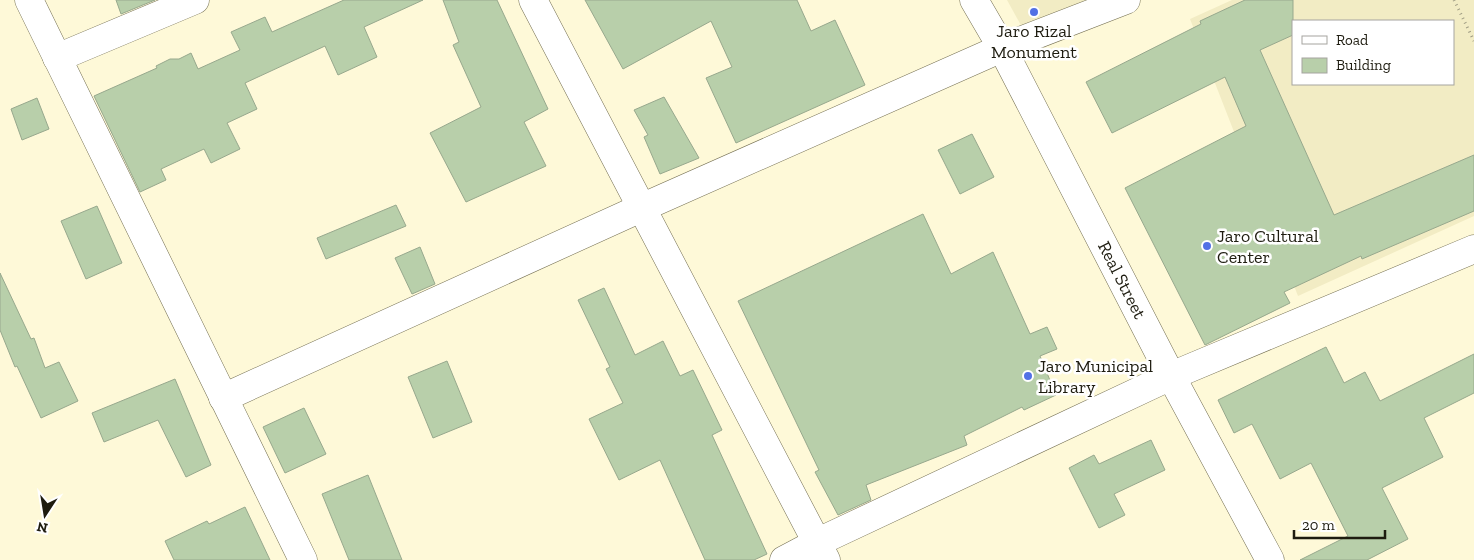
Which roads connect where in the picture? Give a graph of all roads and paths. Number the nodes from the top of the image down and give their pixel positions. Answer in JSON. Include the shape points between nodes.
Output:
{"nodes":[{"id":1,"x":29,"y":0,"type":"edge"},
{"id":2,"x":196,"y":0,"type":"edge"},
{"id":3,"x":533,"y":0,"type":"edge"},
{"id":4,"x":974,"y":0,"type":"edge"},
{"id":5,"x":1126,"y":0,"type":"edge"},
{"id":6,"x":1454,"y":0,"type":"edge"},
{"id":7,"x":1474,"y":41,"type":"edge"},
{"id":8,"x":1002,"y":48,"type":"junction"},
{"id":9,"x":57,"y":58,"type":"junction"},
{"id":10,"x":641,"y":208,"type":"junction"},
{"id":11,"x":1474,"y":248,"type":"edge"},
{"id":12,"x":1171,"y":376,"type":"junction"},
{"id":13,"x":223,"y":398,"type":"junction"},
{"id":14,"x":822,"y":551,"type":"edge"},
{"id":15,"x":303,"y":560,"type":"edge"},
{"id":16,"x":784,"y":560,"type":"edge"},
{"id":17,"x":1270,"y":560,"type":"edge"}],
"edges":[{"from":1,"to":9,"type":"street"},
{"from":2,"to":9,"type":"street"},
{"from":3,"to":10,"type":"street"},
{"from":4,"to":8,"type":"street","name":"Real Street"},
{"from":5,"to":8,"type":"street"},
{"from":6,"to":7,"type":"path"},
{"from":8,"to":10,"type":"street"},
{"from":8,"to":12,"type":"street","name":"Real Street"},
{"from":9,"to":13,"type":"street"},
{"from":10,"to":13,"type":"street"},
{"from":10,"to":14,"type":"street"},
{"from":11,"to":12,"type":"street"},
{"from":12,"to":14,"type":"street"},
{"from":12,"to":17,"type":"street","name":"Real Street"},
{"from":13,"to":15,"type":"street"},
{"from":14,"to":16,"type":"street"}]}
